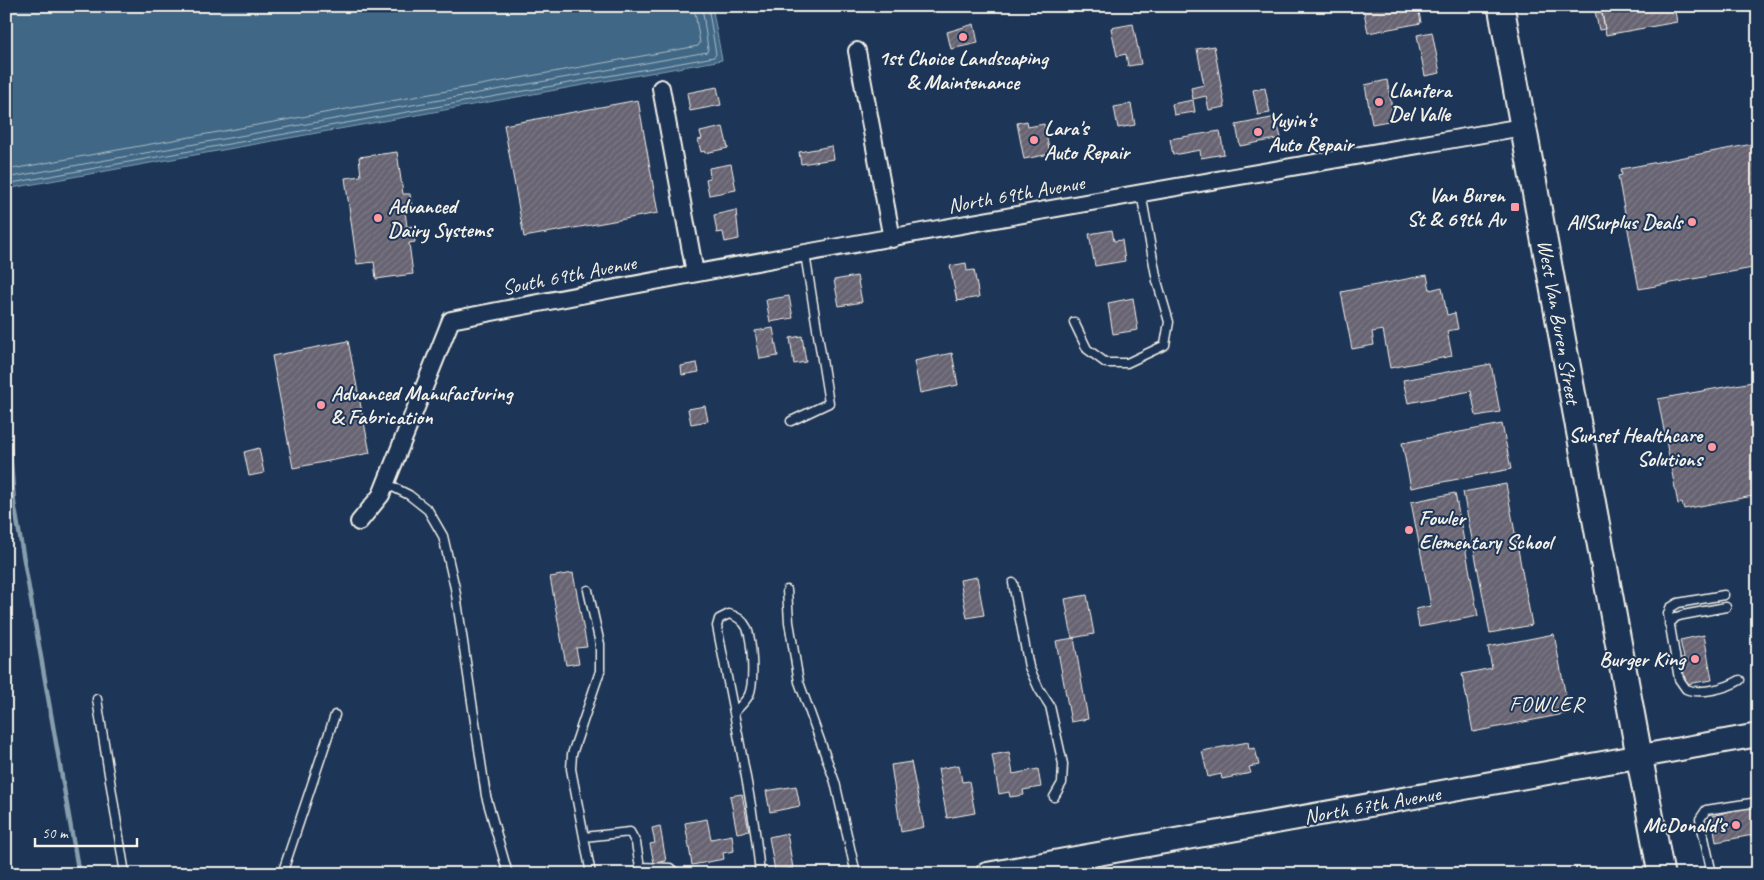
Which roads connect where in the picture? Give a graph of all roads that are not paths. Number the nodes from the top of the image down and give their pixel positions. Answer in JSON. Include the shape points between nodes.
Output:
{"nodes":[{"id":1,"x":1501,"y":6,"type":"edge"},
{"id":2,"x":857,"y":51,"type":"dead end"},
{"id":3,"x":661,"y":88,"type":"dead end"},
{"id":4,"x":1523,"y":127,"type":"junction"},
{"id":5,"x":1141,"y":193,"type":"junction"},
{"id":6,"x":892,"y":238,"type":"junction"},
{"id":7,"x":805,"y":254,"type":"junction"},
{"id":8,"x":695,"y":273,"type":"junction"},
{"id":9,"x":1074,"y":322,"type":"dead end"},
{"id":10,"x":791,"y":421,"type":"dead end"},
{"id":11,"x":385,"y":483,"type":"junction"},
{"id":12,"x":359,"y":522,"type":"dead end"},
{"id":13,"x":1013,"y":583,"type":"dead end"},
{"id":14,"x":588,"y":590,"type":"dead end"},
{"id":15,"x":788,"y":590,"type":"dead end"},
{"id":16,"x":1724,"y":595,"type":"dead end"},
{"id":17,"x":1726,"y":607,"type":"dead end"},
{"id":18,"x":1670,"y":624,"type":"junction"},
{"id":19,"x":1740,"y":680,"type":"dead end"},
{"id":20,"x":97,"y":699,"type":"dead end"},
{"id":21,"x":734,"y":713,"type":"junction"},
{"id":22,"x":335,"y":715,"type":"dead end"},
{"id":23,"x":1758,"y":735,"type":"edge"},
{"id":24,"x":1639,"y":757,"type":"junction"},
{"id":25,"x":1054,"y":796,"type":"dead end"},
{"id":26,"x":1758,"y":802,"type":"edge"},
{"id":27,"x":584,"y":837,"type":"junction"},
{"id":28,"x":125,"y":874,"type":"edge"},
{"id":29,"x":282,"y":874,"type":"edge"},
{"id":30,"x":508,"y":874,"type":"edge"},
{"id":31,"x":591,"y":874,"type":"edge"},
{"id":32,"x":677,"y":874,"type":"edge"},
{"id":33,"x":760,"y":874,"type":"edge"},
{"id":34,"x":856,"y":874,"type":"edge"},
{"id":35,"x":987,"y":874,"type":"edge"},
{"id":36,"x":1661,"y":874,"type":"edge"},
{"id":37,"x":1712,"y":874,"type":"edge"}],
"edges":[{"from":1,"to":4,"type":"main road","name":"West Van Buren Street"},
{"from":2,"to":6,"type":"street"},
{"from":3,"to":8,"type":"street"},
{"from":4,"to":5,"type":"street","name":"North 69th Avenue"},
{"from":4,"to":24,"type":"main road","name":"West Van Buren Street"},
{"from":5,"to":6,"type":"street","name":"North 69th Avenue"},
{"from":5,"to":9,"type":"lane","via":[[1157,281],[1169,322],[1165,345],[1127,362],[1106,362],[1087,349]]},
{"from":6,"to":7,"type":"street","name":"North 69th Avenue"},
{"from":7,"to":8,"type":"street","name":"North 69th Avenue"},
{"from":7,"to":10,"type":"lane","via":[[829,403]]},
{"from":8,"to":11,"type":"street","name":"South 69th Avenue","via":[[451,320]]},
{"from":11,"to":12,"type":"street","via":[[381,495]]},
{"from":11,"to":30,"type":"lane","via":[[409,495],[428,510],[444,536],[455,588],[486,796]]},
{"from":13,"to":25,"type":"lane","via":[[1029,667],[1050,706],[1063,764],[1062,784]]},
{"from":14,"to":27,"type":"lane","via":[[600,644],[600,671],[570,769]]},
{"from":15,"to":34,"type":"lane","via":[[789,622],[799,682],[835,782]]},
{"from":16,"to":18,"type":"lane","via":[[1674,605],[1668,614]]},
{"from":17,"to":18,"type":"lane","via":[[1683,615]]},
{"from":18,"to":19,"type":"lane","via":[[1679,679],[1686,689],[1700,691]]},
{"from":20,"to":28,"type":"lane"},
{"from":21,"to":21,"type":"lane","via":[[717,626],[719,620],[729,614],[738,616],[746,627],[752,677],[749,695]]},
{"from":21,"to":33,"type":"lane","via":[[753,810]]},
{"from":22,"to":29,"type":"lane"},
{"from":23,"to":24,"type":"main road","name":"North 67th Avenue"},
{"from":24,"to":35,"type":"main road","name":"North 67th Avenue"},
{"from":24,"to":36,"type":"main road","name":"West Van Buren Street"},
{"from":26,"to":37,"type":"lane","via":[[1706,810],[1702,814],[1700,819]]},
{"from":27,"to":31,"type":"lane"},
{"from":27,"to":32,"type":"lane","via":[[630,832],[636,843],[640,867],[670,868]]}]}
